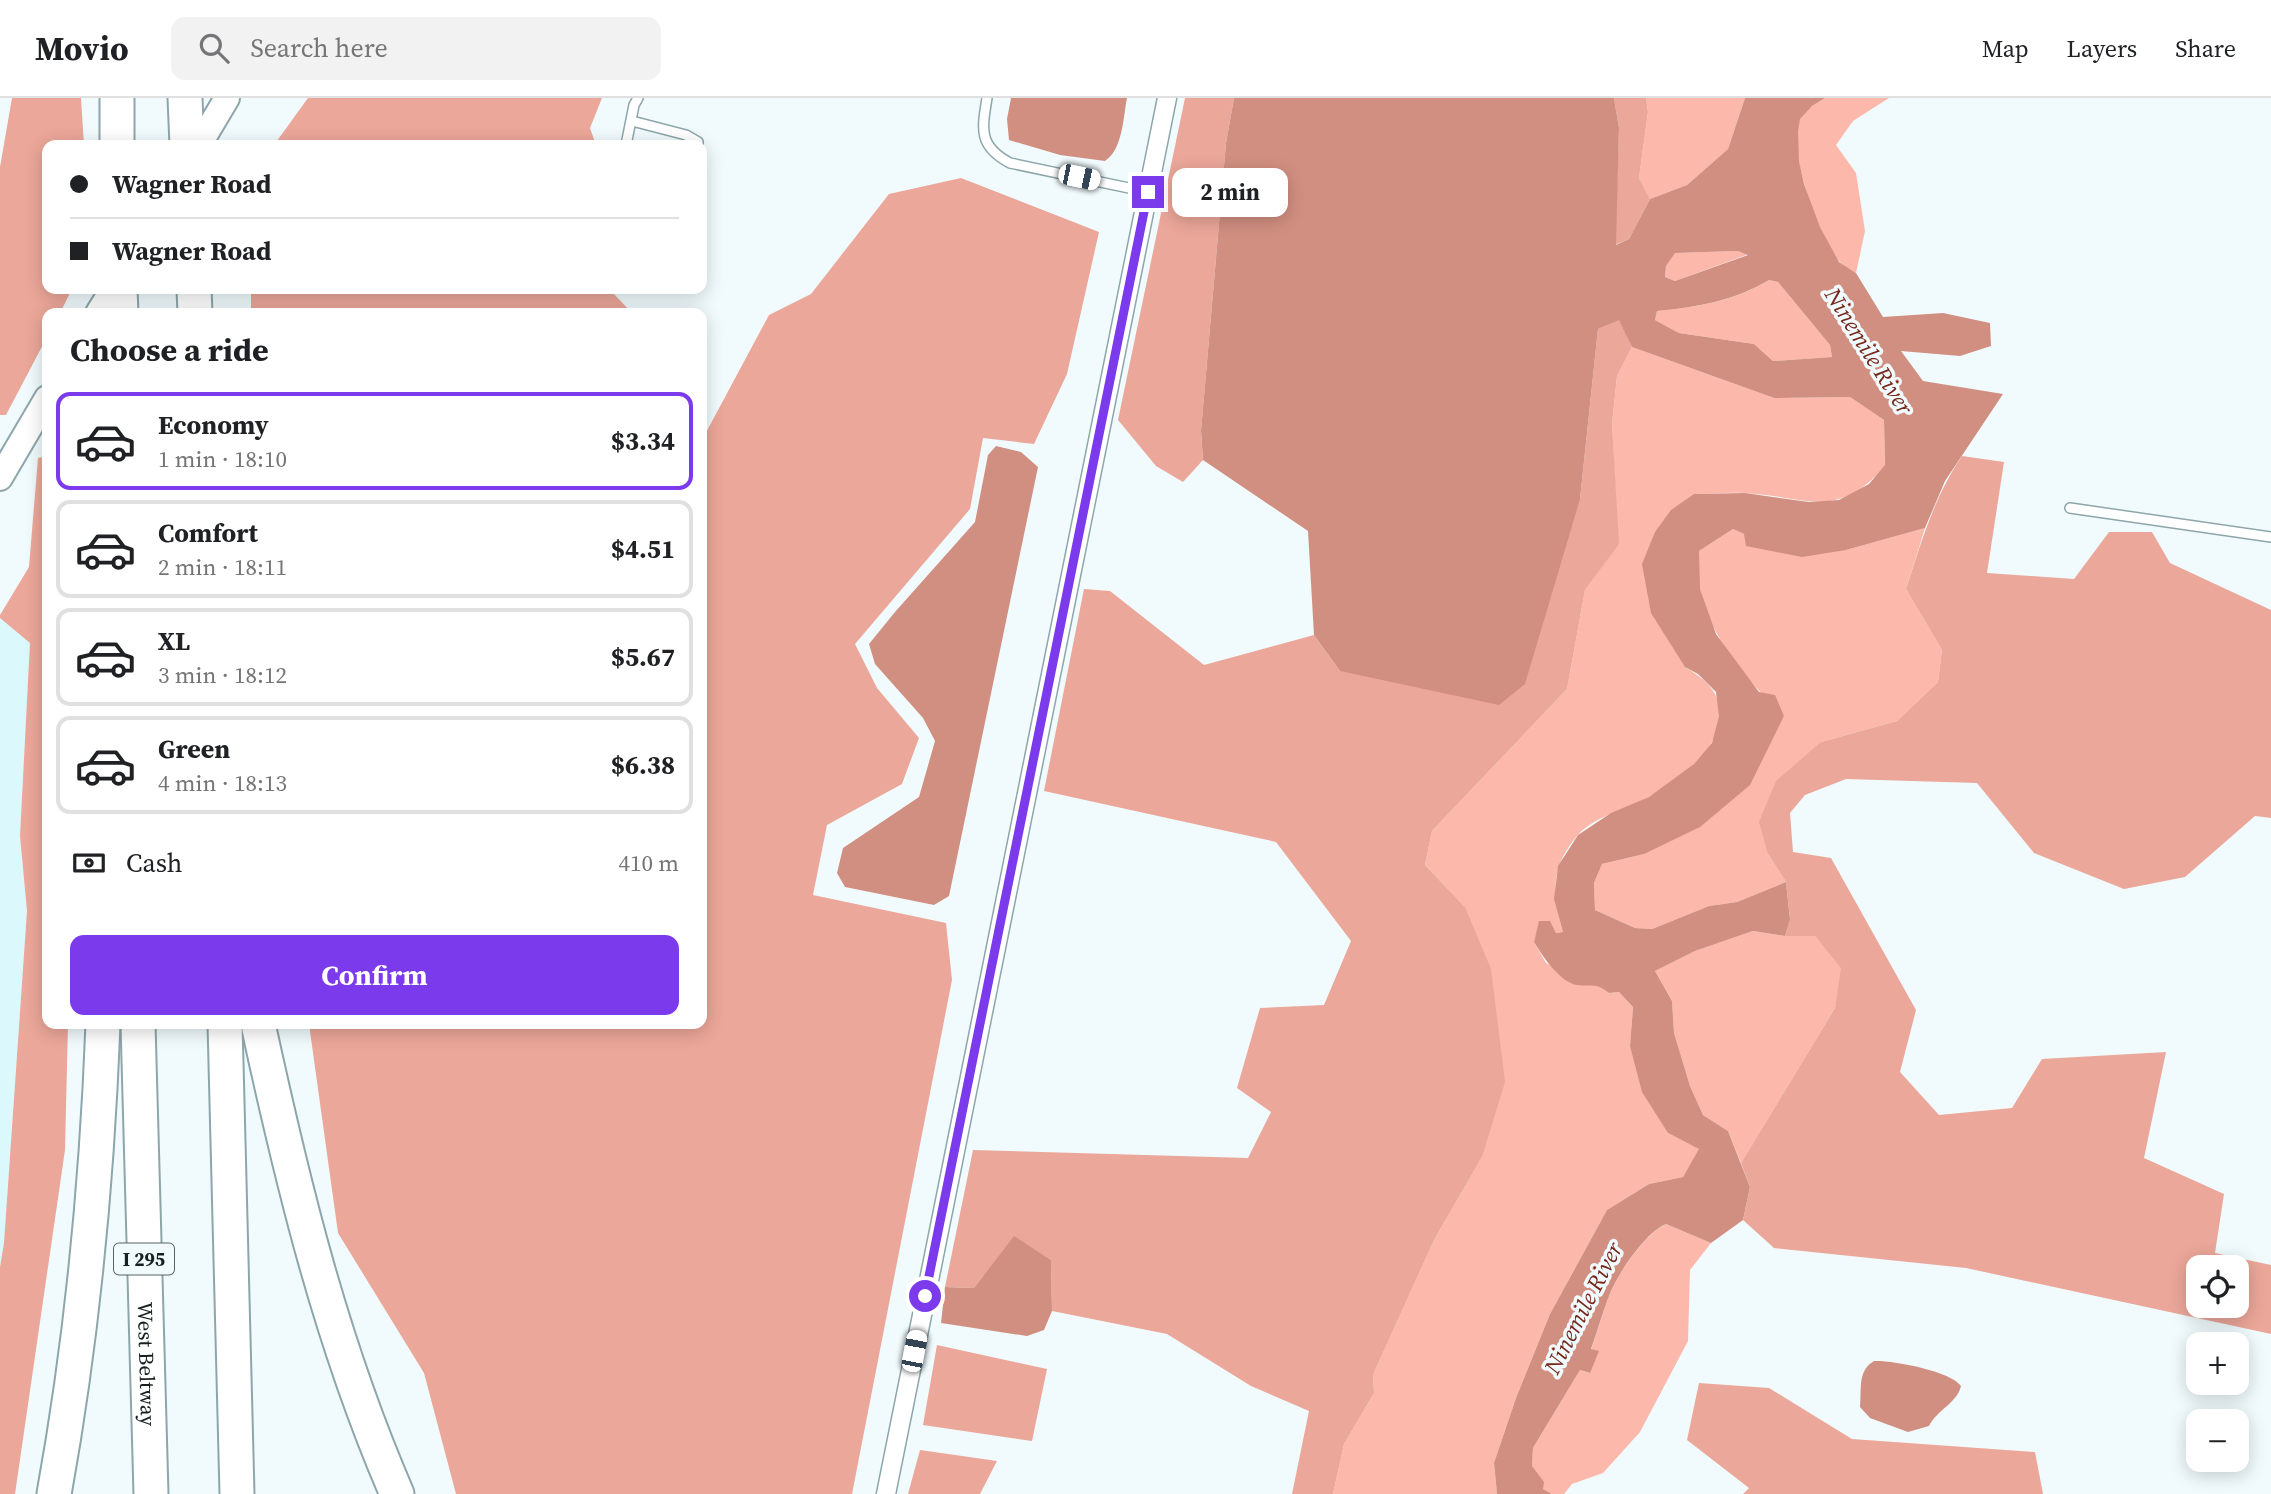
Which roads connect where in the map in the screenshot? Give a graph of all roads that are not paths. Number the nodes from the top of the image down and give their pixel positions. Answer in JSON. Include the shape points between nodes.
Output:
{"nodes":[{"id":1,"x":117,"y":98,"type":"edge"},
{"id":2,"x":185,"y":98,"type":"edge"},
{"id":3,"x":227,"y":98,"type":"edge"},
{"id":4,"x":638,"y":98,"type":"edge"},
{"id":5,"x":987,"y":98,"type":"edge"},
{"id":6,"x":1167,"y":98,"type":"edge"},
{"id":7,"x":632,"y":121,"type":"junction"},
{"id":8,"x":117,"y":140,"type":"edge"},
{"id":9,"x":187,"y":140,"type":"edge"},
{"id":10,"x":202,"y":140,"type":"edge"},
{"id":11,"x":627,"y":140,"type":"edge"},
{"id":12,"x":695,"y":140,"type":"edge"},
{"id":13,"x":1148,"y":192,"type":"junction"},
{"id":14,"x":42,"y":407,"type":"edge"},
{"id":15,"x":0,"y":478,"type":"edge"},
{"id":16,"x":2070,"y":508,"type":"dead end"},
{"id":17,"x":2271,"y":537,"type":"edge"},
{"id":18,"x":103,"y":1029,"type":"edge"},
{"id":19,"x":138,"y":1029,"type":"edge"},
{"id":20,"x":225,"y":1029,"type":"edge"},
{"id":21,"x":259,"y":1029,"type":"edge"},
{"id":22,"x":54,"y":1494,"type":"edge"},
{"id":23,"x":151,"y":1494,"type":"edge"},
{"id":24,"x":237,"y":1494,"type":"edge"},
{"id":25,"x":397,"y":1494,"type":"edge"},
{"id":26,"x":886,"y":1494,"type":"edge"}],
"edges":[{"from":1,"to":8,"type":"highway"},
{"from":2,"to":9,"type":"highway"},
{"from":3,"to":10,"type":"street"},
{"from":4,"to":7,"type":"lane"},
{"from":5,"to":13,"type":"lane","via":[[984,138],[997,156],[1010,163]]},
{"from":6,"to":13,"type":"street"},
{"from":7,"to":11,"type":"lane"},
{"from":7,"to":12,"type":"lane"},
{"from":13,"to":26,"type":"street"},
{"from":14,"to":15,"type":"street"},
{"from":16,"to":17,"type":"lane"},
{"from":18,"to":22,"type":"highway","via":[[85,1266]]},
{"from":19,"to":23,"type":"highway","name":"West Beltway","number":"I 295"},
{"from":20,"to":24,"type":"highway"},
{"from":21,"to":25,"type":"highway","via":[[300,1211],[354,1385]]}]}
